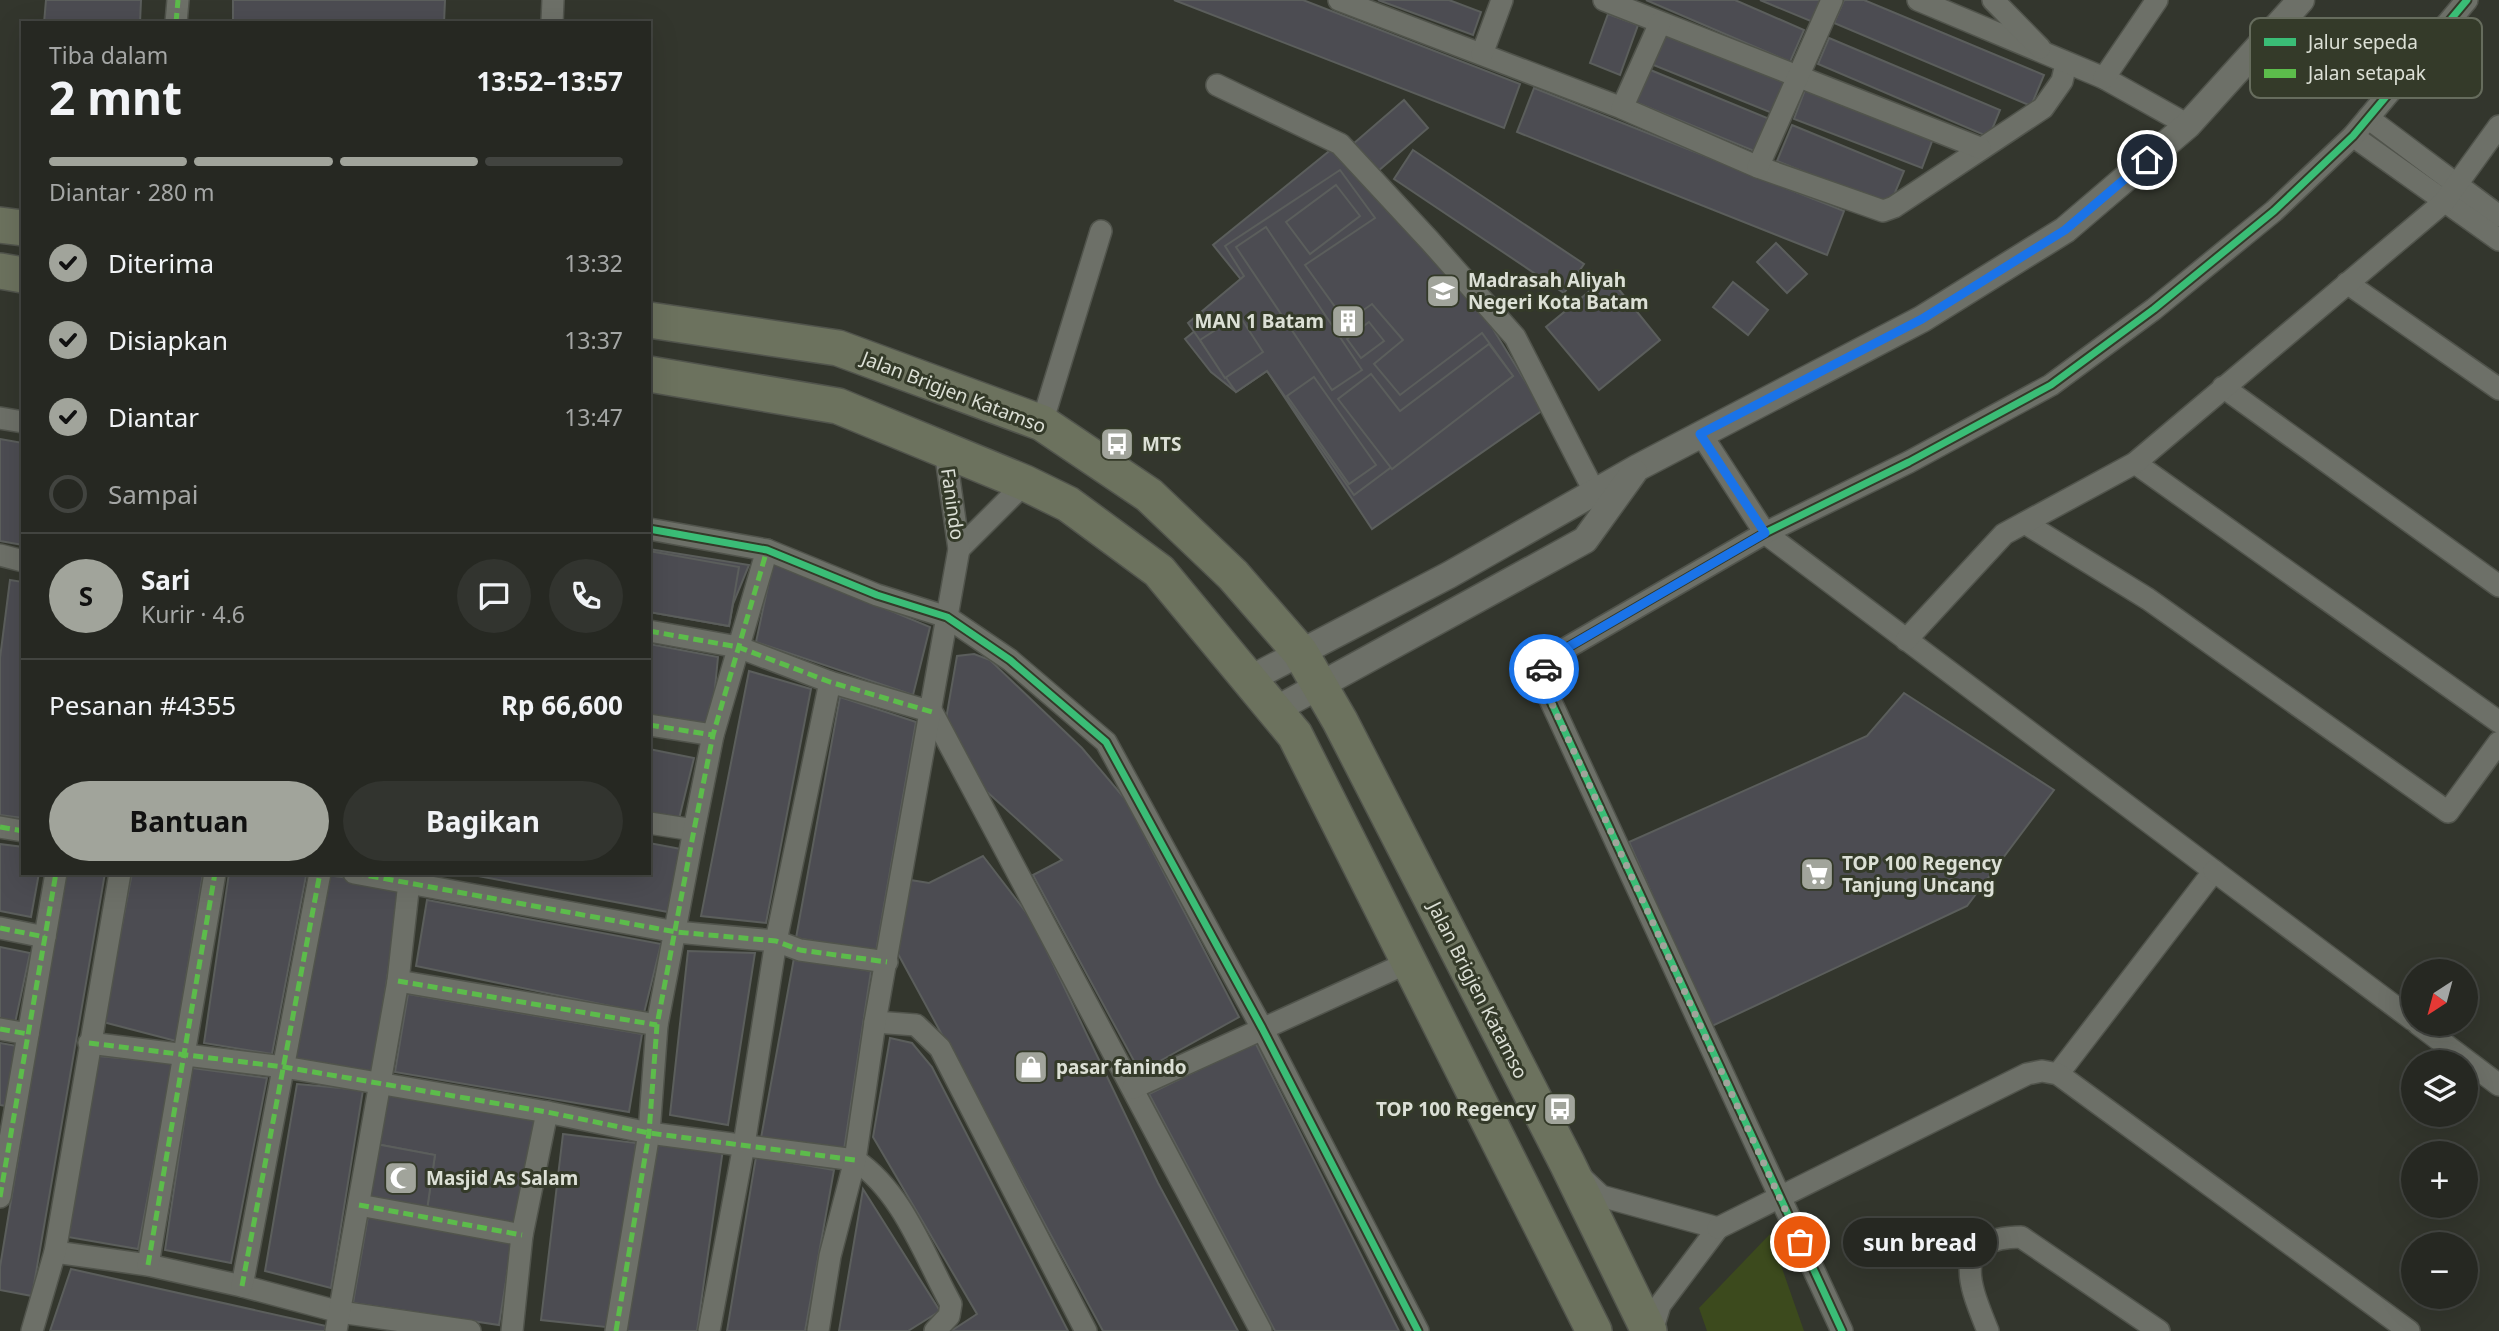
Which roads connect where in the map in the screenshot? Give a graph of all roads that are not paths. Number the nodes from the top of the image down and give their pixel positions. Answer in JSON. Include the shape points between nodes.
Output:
{"nodes":[{"id":1,"x":178,"y":0,"type":"edge"},
{"id":2,"x":553,"y":0,"type":"edge"},
{"id":3,"x":1339,"y":0,"type":"edge"},
{"id":4,"x":1502,"y":0,"type":"edge"},
{"id":5,"x":1604,"y":0,"type":"edge"},
{"id":6,"x":1832,"y":0,"type":"edge"},
{"id":7,"x":1918,"y":0,"type":"edge"},
{"id":8,"x":1993,"y":0,"type":"edge"},
{"id":9,"x":2157,"y":0,"type":"edge"},
{"id":10,"x":2301,"y":0,"type":"edge"},
{"id":11,"x":2467,"y":0,"type":"edge"},
{"id":12,"x":2285,"y":18,"type":"edge"},
{"id":13,"x":2452,"y":18,"type":"edge"},
{"id":14,"x":176,"y":21,"type":"edge"},
{"id":15,"x":552,"y":21,"type":"edge"},
{"id":16,"x":1660,"y":23,"type":"junction"},
{"id":17,"x":2044,"y":53,"type":"junction"},
{"id":18,"x":1482,"y":54,"type":"junction"},
{"id":19,"x":2250,"y":56,"type":"edge"},
{"id":20,"x":2066,"y":64,"type":"junction"},
{"id":21,"x":1797,"y":77,"type":"junction"},
{"id":22,"x":2104,"y":78,"type":"junction"},
{"id":23,"x":1217,"y":85,"type":"dead end"},
{"id":24,"x":2385,"y":98,"type":"edge"},
{"id":25,"x":1622,"y":108,"type":"junction"},
{"id":26,"x":2368,"y":118,"type":"junction"},
{"id":27,"x":2188,"y":125,"type":"junction"},
{"id":28,"x":2499,"y":127,"type":"edge"},
{"id":29,"x":2353,"y":136,"type":"junction"},
{"id":30,"x":1980,"y":148,"type":"junction"},
{"id":31,"x":1758,"y":167,"type":"junction"},
{"id":32,"x":2450,"y":193,"type":"junction"},
{"id":33,"x":2499,"y":216,"type":"edge"},
{"id":34,"x":0,"y":225,"type":"edge"},
{"id":35,"x":21,"y":228,"type":"edge"},
{"id":36,"x":1101,"y":230,"type":"dead end"},
{"id":37,"x":2499,"y":240,"type":"edge"},
{"id":38,"x":0,"y":271,"type":"edge"},
{"id":39,"x":21,"y":275,"type":"edge"},
{"id":40,"x":2347,"y":283,"type":"junction"},
{"id":41,"x":651,"y":320,"type":"edge"},
{"id":42,"x":651,"y":374,"type":"edge"},
{"id":43,"x":2223,"y":387,"type":"junction"},
{"id":44,"x":2499,"y":389,"type":"edge"},
{"id":45,"x":0,"y":418,"type":"edge"},
{"id":46,"x":21,"y":422,"type":"edge"},
{"id":47,"x":1042,"y":423,"type":"junction"},
{"id":48,"x":1700,"y":434,"type":"junction"},
{"id":49,"x":945,"y":450,"type":"junction"},
{"id":50,"x":2135,"y":463,"type":"junction"},
{"id":51,"x":1637,"y":468,"type":"junction"},
{"id":52,"x":1025,"y":483,"type":"junction"},
{"id":53,"x":1594,"y":491,"type":"junction"},
{"id":54,"x":2025,"y":523,"type":"junction"},
{"id":55,"x":651,"y":529,"type":"edge"},
{"id":56,"x":1765,"y":533,"type":"junction"},
{"id":57,"x":959,"y":549,"type":"junction"},
{"id":58,"x":767,"y":550,"type":"junction"},
{"id":59,"x":0,"y":555,"type":"edge"},
{"id":60,"x":21,"y":560,"type":"edge"},
{"id":61,"x":2499,"y":586,"type":"edge"},
{"id":62,"x":947,"y":617,"type":"junction"},
{"id":63,"x":651,"y":631,"type":"edge"},
{"id":64,"x":1906,"y":640,"type":"junction"},
{"id":65,"x":738,"y":647,"type":"junction"},
{"id":66,"x":1300,"y":652,"type":"junction"},
{"id":67,"x":1250,"y":679,"type":"junction"},
{"id":68,"x":830,"y":682,"type":"junction"},
{"id":69,"x":1318,"y":684,"type":"junction"},
{"id":70,"x":1275,"y":710,"type":"junction"},
{"id":71,"x":932,"y":712,"type":"junction"},
{"id":72,"x":2499,"y":722,"type":"edge"},
{"id":73,"x":651,"y":725,"type":"edge"},
{"id":74,"x":713,"y":735,"type":"junction"},
{"id":75,"x":2499,"y":742,"type":"edge"},
{"id":76,"x":651,"y":823,"type":"edge"},
{"id":77,"x":0,"y":827,"type":"edge"},
{"id":78,"x":694,"y":830,"type":"junction"},
{"id":79,"x":21,"y":831,"type":"edge"},
{"id":80,"x":2214,"y":871,"type":"junction"},
{"id":81,"x":56,"y":875,"type":"edge"},
{"id":82,"x":120,"y":875,"type":"edge"},
{"id":83,"x":215,"y":875,"type":"edge"},
{"id":84,"x":320,"y":875,"type":"edge"},
{"id":85,"x":376,"y":875,"type":"edge"},
{"id":86,"x":410,"y":878,"type":"edge"},
{"id":87,"x":0,"y":928,"type":"edge"},
{"id":88,"x":676,"y":932,"type":"junction"},
{"id":89,"x":45,"y":937,"type":"junction"},
{"id":90,"x":776,"y":941,"type":"junction"},
{"id":91,"x":887,"y":962,"type":"junction"},
{"id":92,"x":1407,"y":963,"type":"junction"},
{"id":93,"x":398,"y":981,"type":"junction"},
{"id":94,"x":2401,"y":1011,"type":"edge"},
{"id":95,"x":875,"y":1022,"type":"junction"},
{"id":96,"x":657,"y":1025,"type":"junction"},
{"id":97,"x":1262,"y":1028,"type":"junction"},
{"id":98,"x":0,"y":1029,"type":"edge"},
{"id":99,"x":28,"y":1034,"type":"junction"},
{"id":100,"x":2434,"y":1036,"type":"edge"},
{"id":101,"x":89,"y":1043,"type":"junction"},
{"id":102,"x":186,"y":1053,"type":"junction"},
{"id":103,"x":284,"y":1067,"type":"junction"},
{"id":104,"x":2058,"y":1074,"type":"junction"},
{"id":105,"x":380,"y":1083,"type":"junction"},
{"id":106,"x":2499,"y":1085,"type":"edge"},
{"id":107,"x":1133,"y":1088,"type":"junction"},
{"id":108,"x":547,"y":1112,"type":"junction"},
{"id":109,"x":7,"y":1117,"type":"edge"},
{"id":110,"x":649,"y":1133,"type":"junction"},
{"id":111,"x":744,"y":1144,"type":"junction"},
{"id":112,"x":855,"y":1160,"type":"junction"},
{"id":113,"x":1567,"y":1163,"type":"junction"},
{"id":114,"x":0,"y":1197,"type":"edge"},
{"id":115,"x":1778,"y":1198,"type":"junction"},
{"id":116,"x":359,"y":1205,"type":"junction"},
{"id":117,"x":1718,"y":1228,"type":"junction"},
{"id":118,"x":522,"y":1236,"type":"junction"},
{"id":119,"x":55,"y":1252,"type":"junction"},
{"id":120,"x":148,"y":1265,"type":"junction"},
{"id":121,"x":242,"y":1286,"type":"junction"},
{"id":122,"x":338,"y":1322,"type":"edge"},
{"id":123,"x":32,"y":1331,"type":"edge"},
{"id":124,"x":470,"y":1331,"type":"edge"},
{"id":125,"x":512,"y":1331,"type":"edge"},
{"id":126,"x":616,"y":1331,"type":"edge"},
{"id":127,"x":709,"y":1331,"type":"edge"},
{"id":128,"x":818,"y":1331,"type":"edge"},
{"id":129,"x":935,"y":1331,"type":"edge"},
{"id":130,"x":1086,"y":1331,"type":"edge"},
{"id":131,"x":1261,"y":1331,"type":"edge"},
{"id":132,"x":1418,"y":1331,"type":"edge"},
{"id":133,"x":1594,"y":1331,"type":"edge"},
{"id":134,"x":1650,"y":1331,"type":"edge"},
{"id":135,"x":1842,"y":1331,"type":"edge"},
{"id":136,"x":1989,"y":1331,"type":"edge"},
{"id":137,"x":2159,"y":1331,"type":"edge"},
{"id":138,"x":2409,"y":1331,"type":"edge"}],
"edges":[{"from":1,"to":14,"type":"street"},
{"from":2,"to":15,"type":"street"},
{"from":3,"to":18,"type":"street"},
{"from":4,"to":18,"type":"street"},
{"from":5,"to":16,"type":"street"},
{"from":6,"to":21,"type":"street"},
{"from":7,"to":17,"type":"street"},
{"from":8,"to":17,"type":"street"},
{"from":9,"to":22,"type":"street"},
{"from":10,"to":12,"type":"street"},
{"from":11,"to":13,"type":"street"},
{"from":16,"to":21,"type":"street"},
{"from":16,"to":25,"type":"street"},
{"from":17,"to":20,"type":"street"},
{"from":18,"to":25,"type":"street"},
{"from":19,"to":27,"type":"street"},
{"from":20,"to":22,"type":"street"},
{"from":20,"to":30,"type":"street","via":[[2062,81],[2043,108]]},
{"from":21,"to":30,"type":"street"},
{"from":21,"to":31,"type":"street"},
{"from":22,"to":27,"type":"street"},
{"from":23,"to":53,"type":"street","via":[[1332,139],[1430,241],[1515,337]]},
{"from":24,"to":26,"type":"street"},
{"from":25,"to":31,"type":"street"},
{"from":26,"to":29,"type":"street"},
{"from":26,"to":32,"type":"street"},
{"from":27,"to":48,"type":"street","via":[[2065,230],[1922,319]]},
{"from":28,"to":32,"type":"street"},
{"from":29,"to":32,"type":"street"},
{"from":29,"to":56,"type":"street","via":[[2274,211],[2051,385]]},
{"from":30,"to":31,"type":"street","via":[[1883,211]]},
{"from":32,"to":33,"type":"street"},
{"from":32,"to":37,"type":"street"},
{"from":32,"to":40,"type":"street"},
{"from":34,"to":35,"type":"highway"},
{"from":36,"to":47,"type":"street"},
{"from":38,"to":39,"type":"highway"},
{"from":40,"to":43,"type":"street"},
{"from":40,"to":44,"type":"street"},
{"from":41,"to":47,"type":"highway","name":"Jalan Brigjen Katamso","via":[[838,348]]},
{"from":42,"to":49,"type":"highway","via":[[838,406]]},
{"from":43,"to":50,"type":"street"},
{"from":43,"to":61,"type":"street"},
{"from":45,"to":46,"type":"street"},
{"from":47,"to":66,"type":"highway","name":"Jalan Brigjen Katamso","via":[[1149,495],[1233,575]]},
{"from":48,"to":51,"type":"street"},
{"from":48,"to":56,"type":"street"},
{"from":49,"to":52,"type":"highway"},
{"from":49,"to":57,"type":"street","name":"Fanindo"},
{"from":50,"to":54,"type":"street"},
{"from":50,"to":72,"type":"street"},
{"from":51,"to":53,"type":"street"},
{"from":51,"to":69,"type":"street","via":[[1585,540]]},
{"from":52,"to":57,"type":"street","name":"Fanindo"},
{"from":52,"to":67,"type":"highway","via":[[1068,505],[1159,571]]},
{"from":53,"to":66,"type":"street","via":[[1450,575]]},
{"from":54,"to":64,"type":"street","via":[[2004,534]]},
{"from":54,"to":75,"type":"street","via":[[2148,598],[2448,812]]},
{"from":55,"to":58,"type":"street"},
{"from":56,"to":64,"type":"street"},
{"from":56,"to":115,"type":"street","via":[[1551,657],[1542,672],[1547,693]]},
{"from":57,"to":62,"type":"street"},
{"from":58,"to":62,"type":"street","via":[[877,595]]},
{"from":58,"to":65,"type":"street"},
{"from":59,"to":60,"type":"street"},
{"from":62,"to":71,"type":"street"},
{"from":62,"to":97,"type":"street","via":[[1010,660],[1106,742]]},
{"from":63,"to":65,"type":"street"},
{"from":64,"to":80,"type":"street"},
{"from":65,"to":68,"type":"street"},
{"from":65,"to":74,"type":"street"},
{"from":66,"to":67,"type":"street"},
{"from":66,"to":69,"type":"highway","name":"Jalan Brigjen Katamso"},
{"from":67,"to":70,"type":"highway"},
{"from":68,"to":71,"type":"street"},
{"from":68,"to":90,"type":"street"},
{"from":69,"to":70,"type":"street"},
{"from":69,"to":113,"type":"highway","name":"Jalan Brigjen Katamso"},
{"from":70,"to":92,"type":"highway","via":[[1295,735]]},
{"from":71,"to":91,"type":"street"},
{"from":71,"to":107,"type":"street"},
{"from":73,"to":74,"type":"street"},
{"from":74,"to":78,"type":"street"},
{"from":76,"to":78,"type":"street"},
{"from":77,"to":79,"type":"street"},
{"from":78,"to":88,"type":"street"},
{"from":80,"to":94,"type":"street"},
{"from":80,"to":104,"type":"street"},
{"from":81,"to":89,"type":"street"},
{"from":82,"to":101,"type":"street"},
{"from":83,"to":102,"type":"street"},
{"from":84,"to":103,"type":"street"},
{"from":85,"to":86,"type":"street"},
{"from":86,"to":88,"type":"street"},
{"from":86,"to":93,"type":"street"},
{"from":87,"to":89,"type":"street"},
{"from":88,"to":90,"type":"street"},
{"from":88,"to":96,"type":"street"},
{"from":89,"to":99,"type":"street"},
{"from":90,"to":91,"type":"street","via":[[800,950]]},
{"from":90,"to":111,"type":"street"},
{"from":91,"to":95,"type":"street"},
{"from":92,"to":97,"type":"street"},
{"from":92,"to":133,"type":"highway"},
{"from":93,"to":96,"type":"street"},
{"from":93,"to":105,"type":"street"},
{"from":95,"to":112,"type":"street"},
{"from":95,"to":130,"type":"street","via":[[916,1025],[940,1048]]},
{"from":96,"to":110,"type":"street"},
{"from":97,"to":107,"type":"street"},
{"from":97,"to":132,"type":"street"},
{"from":98,"to":99,"type":"street"},
{"from":99,"to":109,"type":"street"},
{"from":100,"to":106,"type":"street"},
{"from":101,"to":102,"type":"street"},
{"from":101,"to":119,"type":"street"},
{"from":102,"to":103,"type":"street"},
{"from":102,"to":120,"type":"street"},
{"from":103,"to":105,"type":"street"},
{"from":103,"to":121,"type":"street"},
{"from":104,"to":115,"type":"street","via":[[2027,1074]]},
{"from":104,"to":138,"type":"street"},
{"from":105,"to":108,"type":"street"},
{"from":105,"to":116,"type":"street"},
{"from":107,"to":131,"type":"street"},
{"from":108,"to":110,"type":"street"},
{"from":108,"to":118,"type":"street"},
{"from":109,"to":114,"type":"street"},
{"from":110,"to":111,"type":"street"},
{"from":110,"to":126,"type":"street"},
{"from":111,"to":112,"type":"street"},
{"from":111,"to":127,"type":"street"},
{"from":112,"to":128,"type":"street","via":[[830,1256]]},
{"from":112,"to":129,"type":"street","via":[[873,1172],[892,1195],[951,1304],[949,1316]]},
{"from":113,"to":117,"type":"street","via":[[1601,1196]]},
{"from":113,"to":134,"type":"highway","name":"Jalan Brigjen Katamso"},
{"from":115,"to":117,"type":"street"},
{"from":115,"to":135,"type":"street"},
{"from":116,"to":118,"type":"street"},
{"from":116,"to":122,"type":"street"},
{"from":117,"to":134,"type":"street","via":[[1660,1305]]},
{"from":118,"to":125,"type":"street"},
{"from":119,"to":120,"type":"street"},
{"from":119,"to":123,"type":"street"},
{"from":120,"to":121,"type":"street"},
{"from":121,"to":122,"type":"street"},
{"from":122,"to":124,"type":"street"},
{"from":136,"to":137,"type":"street","via":[[1969,1283],[1971,1263],[1980,1247],[1999,1237],[2021,1237]]}]}
